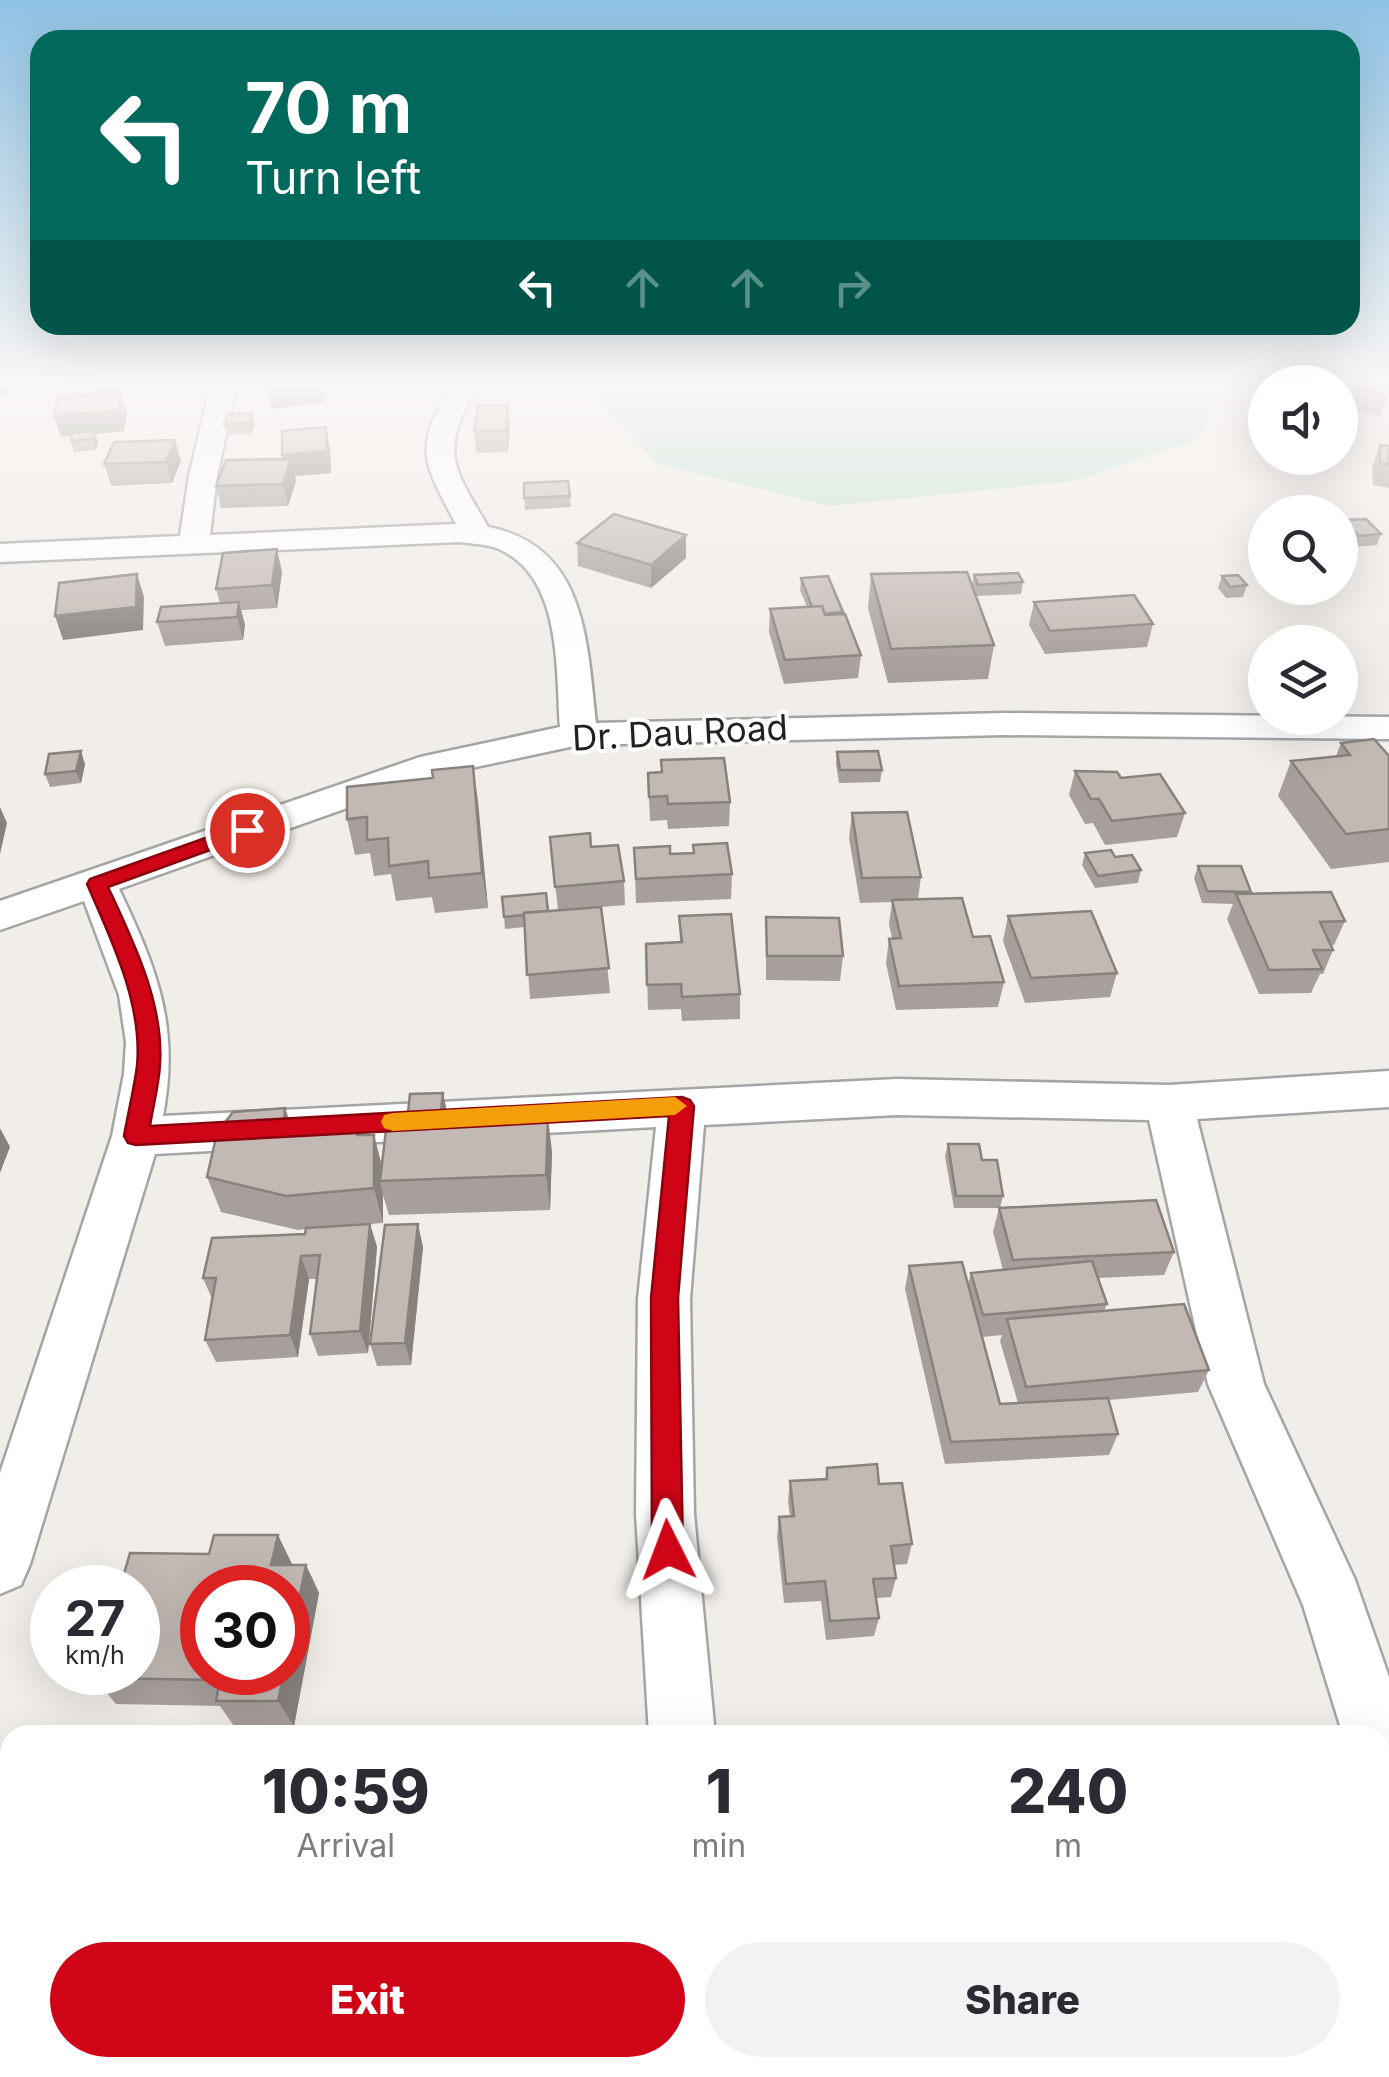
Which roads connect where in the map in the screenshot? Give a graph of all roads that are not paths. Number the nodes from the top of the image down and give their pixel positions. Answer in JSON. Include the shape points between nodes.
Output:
{"nodes":[{"id":1,"x":203,"y":477,"type":"edge"},
{"id":2,"x":445,"y":477,"type":"edge"},
{"id":3,"x":477,"y":535,"type":"junction"},
{"id":4,"x":194,"y":544,"type":"junction"},
{"id":5,"x":0,"y":553,"type":"edge"},
{"id":6,"x":579,"y":734,"type":"junction"},
{"id":7,"x":1375,"y":739,"type":"edge"},
{"id":8,"x":97,"y":884,"type":"junction"},
{"id":9,"x":0,"y":916,"type":"edge"},
{"id":10,"x":1389,"y":1089,"type":"edge"},
{"id":11,"x":1169,"y":1103,"type":"junction"},
{"id":12,"x":682,"y":1106,"type":"junction"},
{"id":13,"x":136,"y":1136,"type":"junction"},
{"id":14,"x":1,"y":1556,"type":"edge"},
{"id":15,"x":681,"y":1725,"type":"edge"},
{"id":16,"x":1373,"y":1725,"type":"edge"}],
"edges":[{"from":1,"to":4,"type":"street"},
{"from":2,"to":3,"type":"street"},
{"from":3,"to":4,"type":"street"},
{"from":3,"to":6,"type":"street","via":[[520,547],[557,592]]},
{"from":4,"to":5,"type":"street"},
{"from":6,"to":7,"type":"street","name":"Dr. Dau Road","via":[[929,725]]},
{"from":6,"to":8,"type":"street","name":"Dr. Dau Road","via":[[433,765]]},
{"from":8,"to":9,"type":"street","name":"Dr. Dau Road"},
{"from":8,"to":13,"type":"street","via":[[144,1012],[149,1062]]},
{"from":10,"to":11,"type":"street"},
{"from":11,"to":12,"type":"street","via":[[897,1097]]},
{"from":11,"to":16,"type":"street","via":[[1236,1384],[1333,1602]]},
{"from":12,"to":13,"type":"street"},
{"from":12,"to":15,"type":"street","via":[[664,1298],[665,1514]]},
{"from":13,"to":14,"type":"street"}]}
